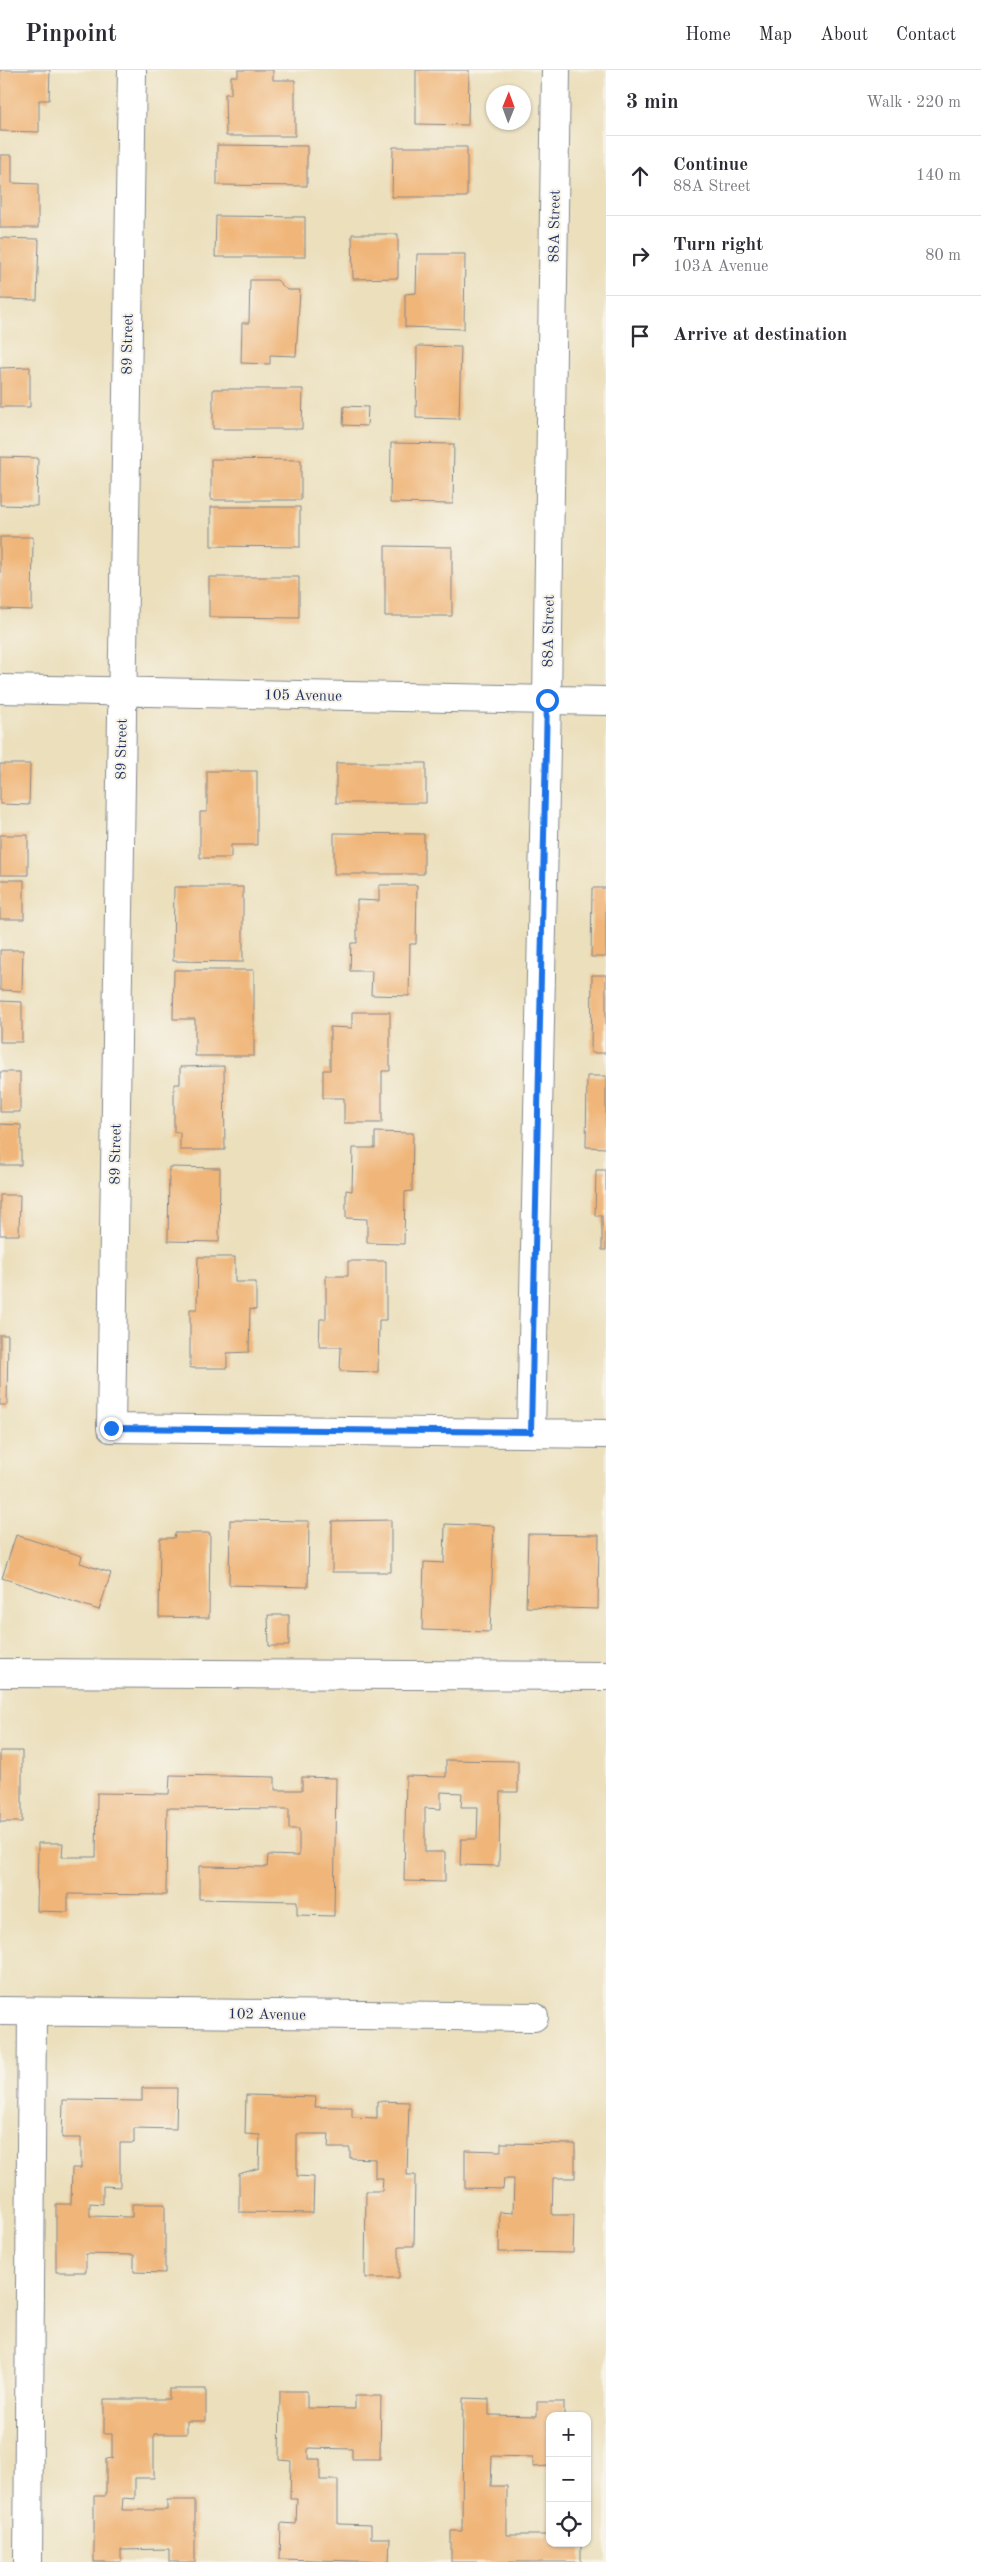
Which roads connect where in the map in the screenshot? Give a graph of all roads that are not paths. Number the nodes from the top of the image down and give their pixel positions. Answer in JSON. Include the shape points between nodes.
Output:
{"nodes":[{"id":1,"x":132,"y":70,"type":"edge"},
{"id":2,"x":556,"y":70,"type":"edge"},
{"id":3,"x":0,"y":689,"type":"edge"},
{"id":4,"x":122,"y":691,"type":"junction"},
{"id":5,"x":547,"y":700,"type":"junction"},
{"id":6,"x":606,"y":701,"type":"edge"},
{"id":7,"x":531,"y":1432,"type":"junction"},
{"id":8,"x":606,"y":1434,"type":"edge"},
{"id":9,"x":0,"y":1673,"type":"edge"},
{"id":10,"x":606,"y":1676,"type":"edge"},
{"id":11,"x":0,"y":2011,"type":"edge"},
{"id":12,"x":32,"y":2012,"type":"junction"},
{"id":13,"x":534,"y":2016,"type":"dead end"},
{"id":14,"x":28,"y":2562,"type":"edge"}],
"edges":[{"from":1,"to":4,"type":"street","name":"89 Street"},
{"from":2,"to":5,"type":"street","name":"88A Street"},
{"from":3,"to":4,"type":"street","name":"105 Avenue"},
{"from":4,"to":5,"type":"street","name":"105 Avenue"},
{"from":4,"to":7,"type":"street","name":"89 Street","via":[[111,1428]]},
{"from":5,"to":6,"type":"street","name":"105 Avenue"},
{"from":5,"to":7,"type":"street","name":"88A Street"},
{"from":7,"to":8,"type":"street"},
{"from":9,"to":10,"type":"street"},
{"from":11,"to":12,"type":"street","name":"102 Avenue"},
{"from":12,"to":13,"type":"street","name":"102 Avenue"},
{"from":12,"to":14,"type":"street"}]}
